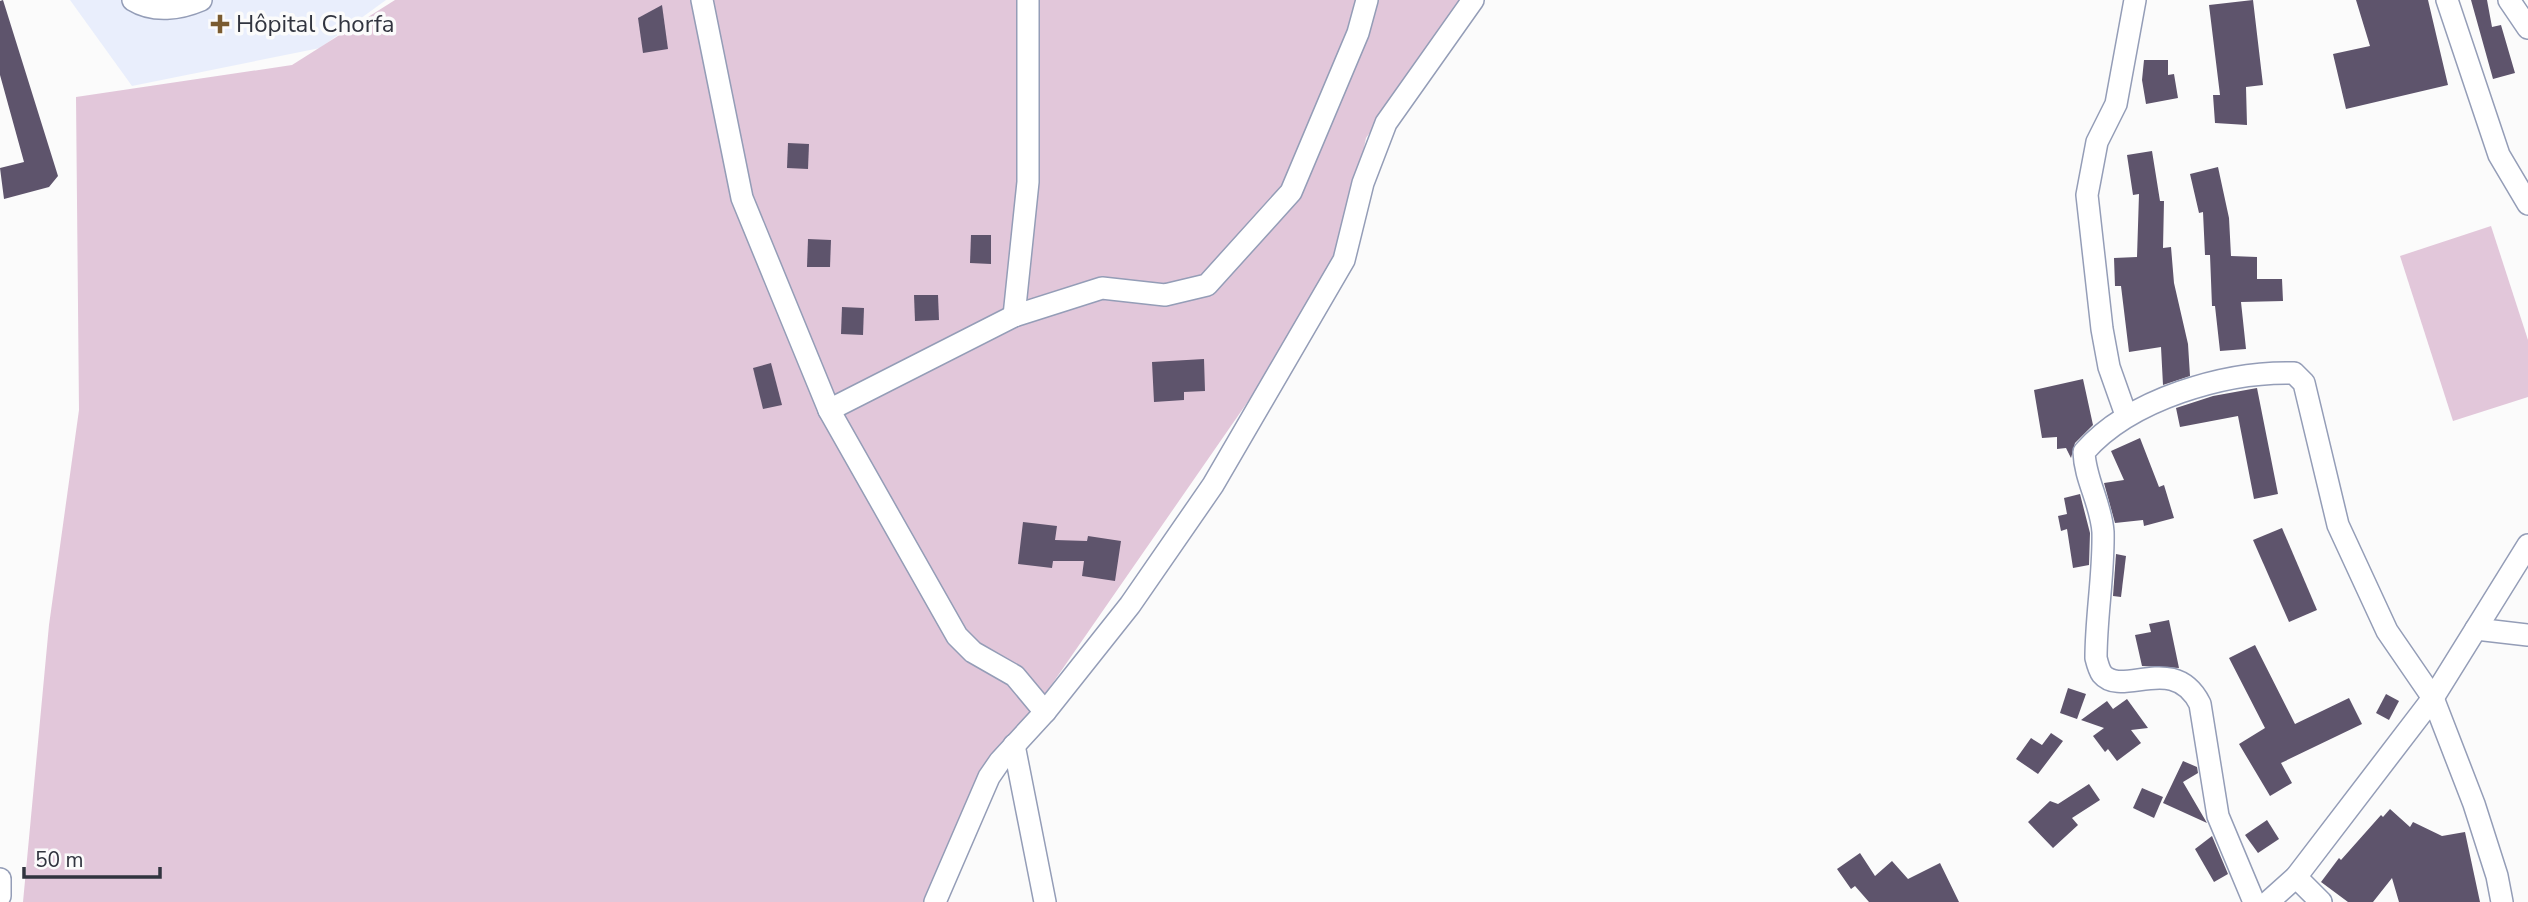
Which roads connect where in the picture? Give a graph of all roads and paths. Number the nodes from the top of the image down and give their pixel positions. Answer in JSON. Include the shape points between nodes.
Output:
{"nodes":[{"id":1,"x":133,"y":0,"type":"edge"},
{"id":2,"x":201,"y":0,"type":"edge"},
{"id":3,"x":702,"y":0,"type":"edge"},
{"id":4,"x":1028,"y":0,"type":"edge"},
{"id":5,"x":1367,"y":0,"type":"edge"},
{"id":6,"x":1473,"y":0,"type":"edge"},
{"id":7,"x":2134,"y":0,"type":"edge"},
{"id":8,"x":2447,"y":0,"type":"edge"},
{"id":9,"x":2509,"y":0,"type":"edge"},
{"id":10,"x":2528,"y":28,"type":"edge"},
{"id":11,"x":2528,"y":204,"type":"edge"},
{"id":12,"x":1014,"y":316,"type":"junction"},
{"id":13,"x":829,"y":410,"type":"junction"},
{"id":14,"x":2126,"y":415,"type":"junction"},
{"id":15,"x":2528,"y":545,"type":"edge"},
{"id":16,"x":2528,"y":635,"type":"edge"},
{"id":17,"x":2470,"y":637,"type":"junction"},
{"id":18,"x":2433,"y":698,"type":"junction"},
{"id":19,"x":1045,"y":712,"type":"junction"},
{"id":20,"x":1014,"y":745,"type":"junction"},
{"id":21,"x":2296,"y":877,"type":"junction"},
{"id":22,"x":0,"y":878,"type":"edge"},
{"id":23,"x":0,"y":896,"type":"edge"},
{"id":24,"x":935,"y":902,"type":"edge"},
{"id":25,"x":1045,"y":902,"type":"edge"},
{"id":26,"x":2254,"y":902,"type":"edge"},
{"id":27,"x":2268,"y":902,"type":"edge"},
{"id":28,"x":2320,"y":902,"type":"edge"},
{"id":29,"x":2502,"y":902,"type":"edge"}],
"edges":[{"from":1,"to":2,"type":"street","via":[[148,8],[183,7]]},
{"from":3,"to":13,"type":"street","via":[[742,198]]},
{"from":4,"to":12,"type":"street","via":[[1028,182]]},
{"from":5,"to":12,"type":"street","via":[[1291,192],[1208,285],[1165,295],[1102,288]]},
{"from":6,"to":19,"type":"street","via":[[1386,123],[1363,183],[1345,260],[1305,332],[1213,485],[1130,604]]},
{"from":7,"to":14,"type":"street","via":[[2116,104],[2097,142],[2087,195],[2109,367]]},
{"from":8,"to":11,"type":"street","via":[[2499,155]]},
{"from":9,"to":10,"type":"street"},
{"from":12,"to":13,"type":"street"},
{"from":13,"to":19,"type":"street","via":[[957,636],[973,652],[1015,676]]},
{"from":14,"to":18,"type":"street","via":[[2216,382],[2281,373],[2299,376],[2338,525],[2387,631]]},
{"from":14,"to":26,"type":"street","via":[[2084,452],[2103,533],[2096,658],[2102,674],[2113,681],[2171,678],[2192,688],[2200,705],[2218,816]]},
{"from":15,"to":17,"type":"street"},
{"from":16,"to":17,"type":"street"},
{"from":17,"to":18,"type":"street"},
{"from":18,"to":21,"type":"street"},
{"from":18,"to":29,"type":"street","via":[[2474,804]]},
{"from":19,"to":20,"type":"street"},
{"from":20,"to":24,"type":"street","via":[[989,778]]},
{"from":20,"to":25,"type":"street"},
{"from":21,"to":27,"type":"street"},
{"from":21,"to":28,"type":"street"},
{"from":22,"to":23,"type":"street"}]}
